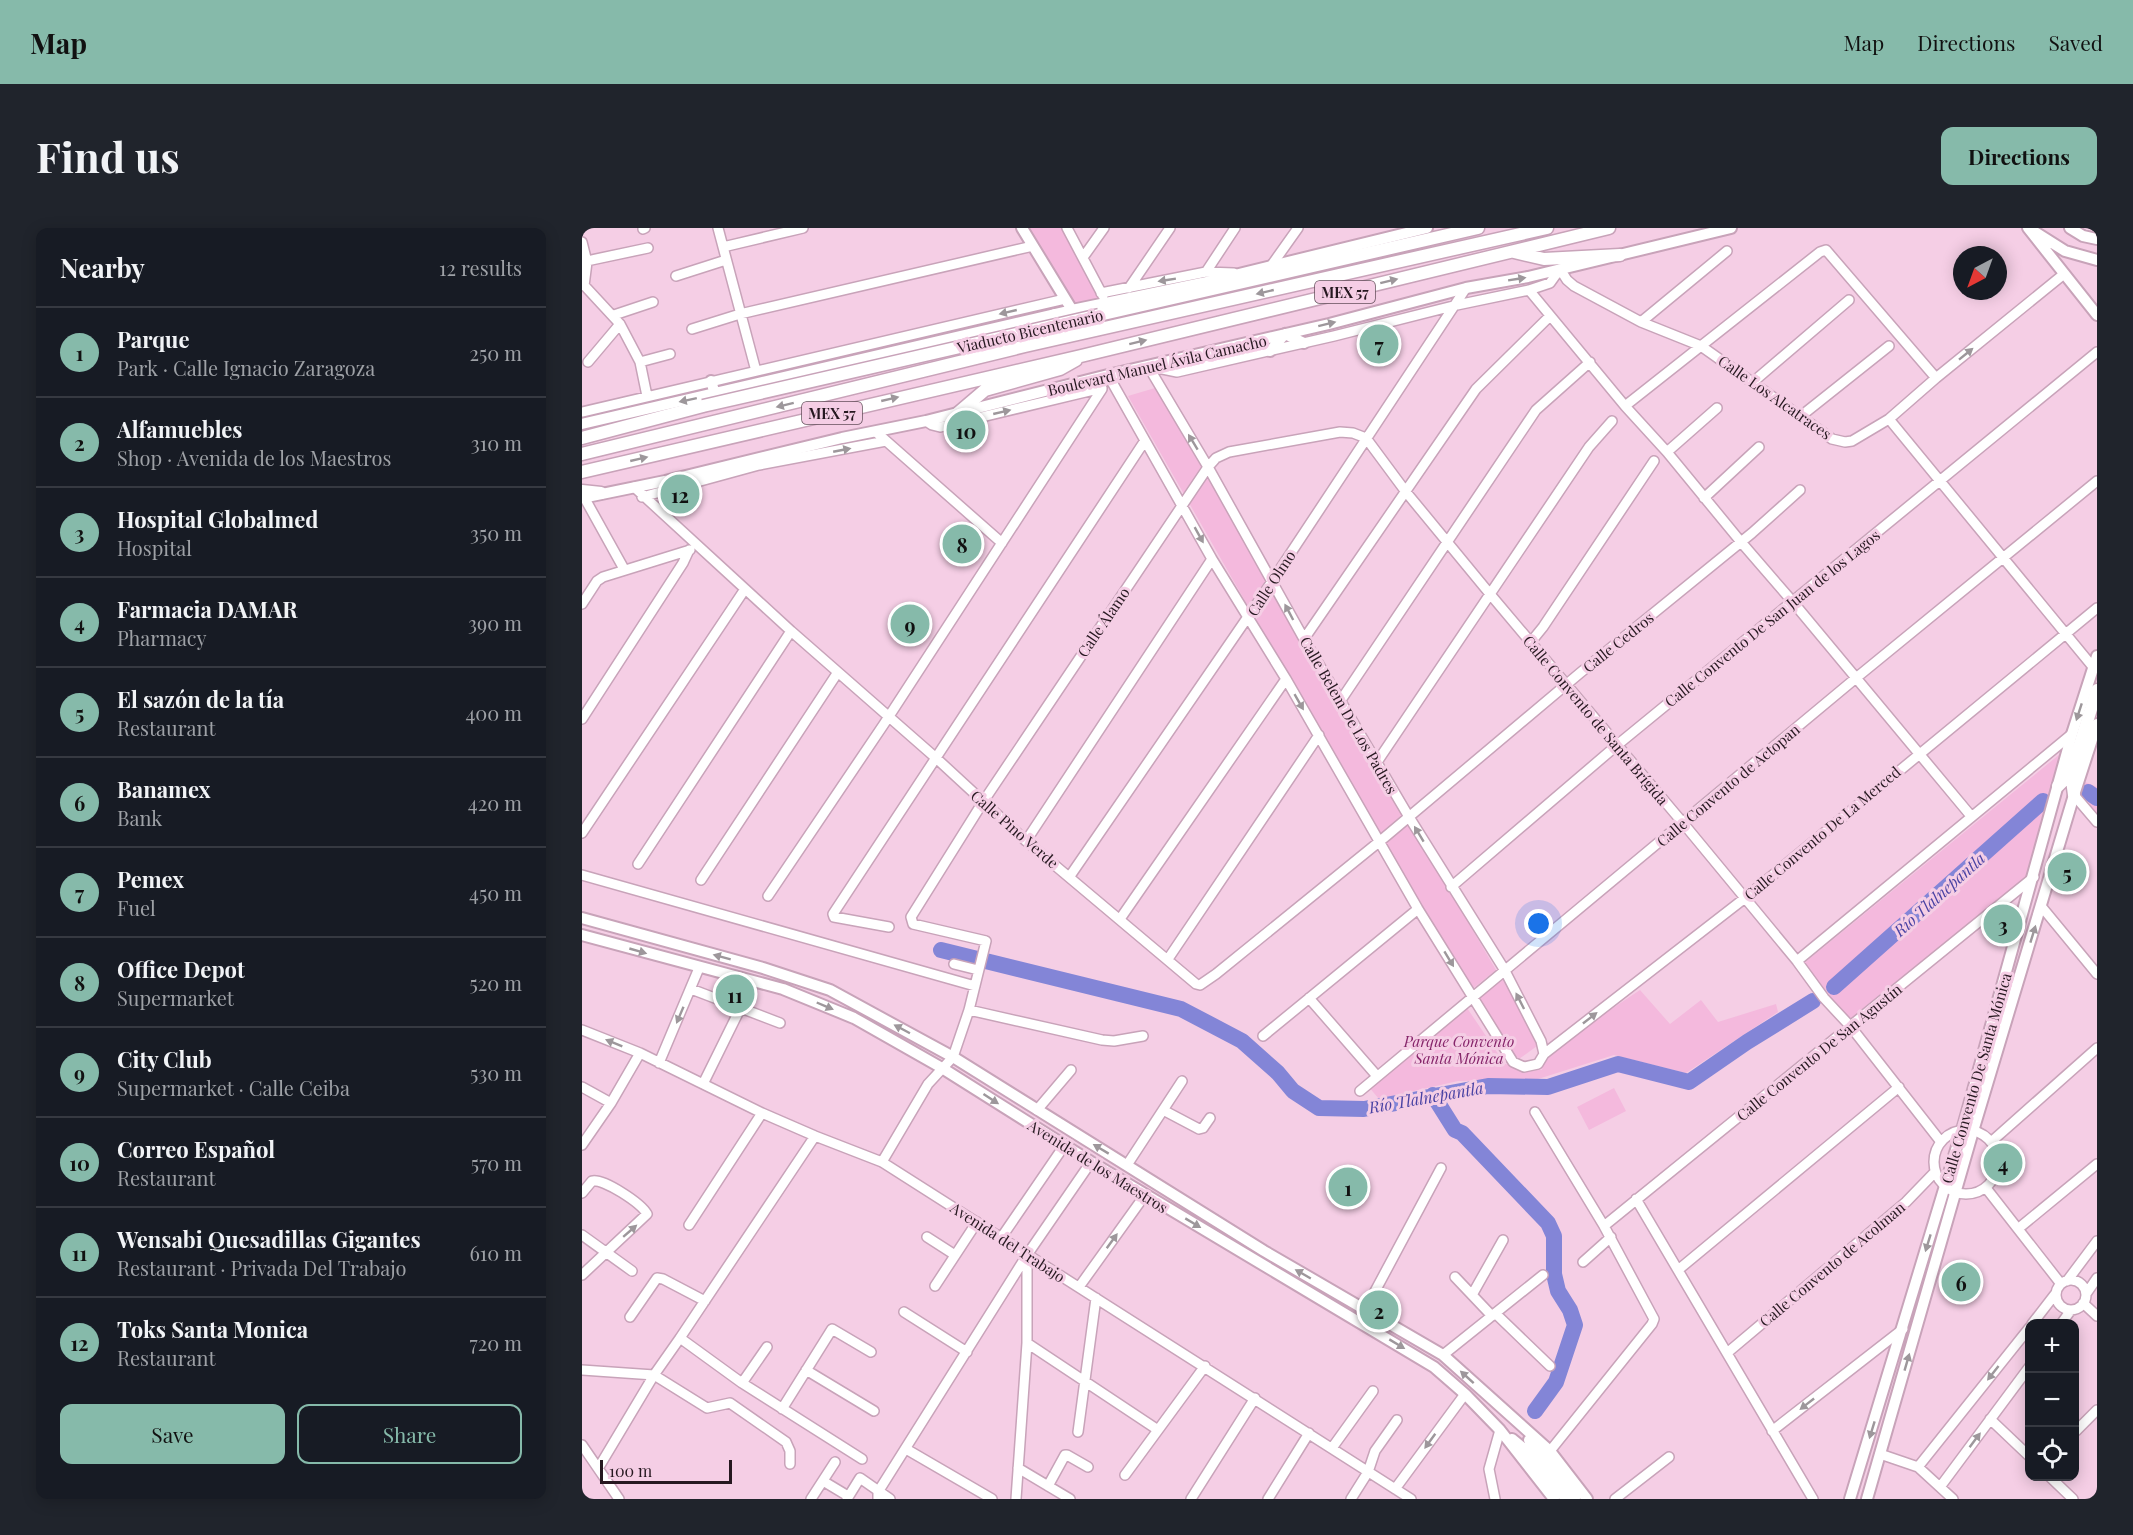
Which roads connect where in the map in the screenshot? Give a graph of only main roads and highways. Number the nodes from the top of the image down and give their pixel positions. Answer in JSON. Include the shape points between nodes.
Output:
{"nodes":[{"id":1,"x":1022,"y":228,"type":"edge"},
{"id":2,"x":1427,"y":228,"type":"edge"},
{"id":3,"x":1478,"y":228,"type":"edge"},
{"id":4,"x":1547,"y":228,"type":"edge"},
{"id":5,"x":1609,"y":228,"type":"edge"},
{"id":6,"x":1731,"y":228,"type":"edge"},
{"id":7,"x":2029,"y":228,"type":"edge"},
{"id":8,"x":2070,"y":228,"type":"edge"},
{"id":9,"x":2097,"y":239,"type":"edge"},
{"id":10,"x":1512,"y":252,"type":"junction"},
{"id":11,"x":1620,"y":255,"type":"junction"},
{"id":12,"x":2097,"y":260,"type":"edge"},
{"id":13,"x":1072,"y":310,"type":"junction"},
{"id":14,"x":1055,"y":315,"type":"junction"},
{"id":15,"x":2097,"y":315,"type":"edge"},
{"id":16,"x":1285,"y":334,"type":"junction"},
{"id":17,"x":1304,"y":344,"type":"road end"},
{"id":18,"x":1025,"y":346,"type":"junction"},
{"id":19,"x":1270,"y":351,"type":"road end"},
{"id":20,"x":1081,"y":356,"type":"junction"},
{"id":21,"x":711,"y":381,"type":"road end"},
{"id":22,"x":715,"y":394,"type":"junction"},
{"id":23,"x":958,"y":413,"type":"junction"},
{"id":24,"x":582,"y":424,"type":"edge"},
{"id":25,"x":582,"y":438,"type":"edge"},
{"id":26,"x":582,"y":454,"type":"edge"},
{"id":27,"x":582,"y":472,"type":"edge"},
{"id":28,"x":601,"y":493,"type":"joint"},
{"id":29,"x":583,"y":496,"type":"edge"},
{"id":30,"x":2097,"y":656,"type":"edge"},
{"id":31,"x":2097,"y":690,"type":"edge"},
{"id":32,"x":2097,"y":724,"type":"edge"},
{"id":33,"x":2071,"y":773,"type":"junction"},
{"id":34,"x":2058,"y":786,"type":"junction"},
{"id":35,"x":2074,"y":795,"type":"junction"},
{"id":36,"x":582,"y":918,"type":"edge"},
{"id":37,"x":582,"y":935,"type":"edge"},
{"id":38,"x":1968,"y":1130,"type":"junction"},
{"id":39,"x":1510,"y":1417,"type":"junction"},
{"id":40,"x":1500,"y":1430,"type":"junction"},
{"id":41,"x":1531,"y":1449,"type":"junction"},
{"id":42,"x":1584,"y":1498,"type":"edge"},
{"id":43,"x":1554,"y":1499,"type":"edge"},
{"id":44,"x":1566,"y":1499,"type":"edge"},
{"id":45,"x":1850,"y":1499,"type":"edge"},
{"id":46,"x":1867,"y":1499,"type":"edge"}],
"edges":[{"from":1,"to":13,"type":"main road"},
{"from":2,"to":13,"type":"main road"},
{"from":3,"to":25,"type":"highway","name":"Viaducto Bicentenario","bridge":true,"via":[[704,406]]},
{"from":4,"to":18,"type":"highway","number":"MEX 57","one_way":true},
{"from":5,"to":10,"type":"highway","name":"Boulevard Manuel Ávila Camacho","number":"MEX 57"},
{"from":6,"to":11,"type":"main road","name":"Boulevard Manuel Ávila Camacho"},
{"from":7,"to":12,"type":"main road","via":[[2065,251]]},
{"from":7,"to":15,"type":"main road"},
{"from":8,"to":9,"type":"main road"},
{"from":10,"to":11,"type":"highway","via":[[1544,258]]},
{"from":20,"to":10,"type":"highway","name":"Boulevard Manuel Ávila Camacho","number":"MEX 57","one_way":true},
{"from":16,"to":11,"type":"main road","name":"Boulevard Manuel Ávila Camacho","one_way":true,"via":[[1466,288]]},
{"from":13,"to":14,"type":"main road"},
{"from":14,"to":18,"type":"highway"},
{"from":14,"to":22,"type":"main road"},
{"from":16,"to":17,"type":"main road"},
{"from":16,"to":19,"type":"main road"},
{"from":16,"to":23,"type":"main road","name":"Boulevard Manuel Ávila Camacho"},
{"from":18,"to":26,"type":"highway","number":"MEX 57","one_way":true},
{"from":20,"to":23,"type":"highway","via":[[1060,369],[985,390]]},
{"from":27,"to":20,"type":"highway","name":"Boulevard Manuel Ávila Camacho","number":"MEX 57","one_way":true},
{"from":21,"to":22,"type":"main road"},
{"from":22,"to":24,"type":"main road","one_way":true},
{"from":23,"to":28,"type":"main road","name":"Boulevard Manuel Ávila Camacho"},
{"from":28,"to":29,"type":"highway"},
{"from":30,"to":34,"type":"main road","name":"Calle Convento De Santa Mónica","one_way":true},
{"from":31,"to":33,"type":"highway"},
{"from":32,"to":35,"type":"main road","name":"Calle Convento De Santa Mónica"},
{"from":33,"to":34,"type":"highway"},
{"from":33,"to":35,"type":"highway"},
{"from":34,"to":38,"type":"main road","name":"Calle Convento De Santa Mónica"},
{"from":38,"to":35,"type":"main road","name":"Calle Convento De Santa Mónica","one_way":true},
{"from":39,"to":36,"type":"main road","name":"Avenida de los Maestros","one_way":true,"via":[[1443,1355],[1264,1251],[953,1057],[830,990]]},
{"from":37,"to":40,"type":"main road","name":"Avenida de los Maestros","one_way":true,"via":[[783,989],[854,1018],[1434,1367]]},
{"from":38,"to":45,"type":"main road","name":"Calle Convento De Santa Mónica","one_way":true,"via":[[1945,1187]]},
{"from":46,"to":38,"type":"main road","name":"Calle Convento De Santa Mónica","one_way":true,"via":[[1956,1193]]},
{"from":39,"to":41,"type":"main road","name":"Avenida de los Maestros"},
{"from":39,"to":42,"type":"main road","name":"Avenida de los Maestros","via":[[1550,1451]]},
{"from":40,"to":41,"type":"main road"},
{"from":40,"to":43,"type":"main road","name":"Avenida de los Maestros"},
{"from":41,"to":42,"type":"main road","name":"Avenida de los Maestros"},
{"from":41,"to":44,"type":"main road"}]}
